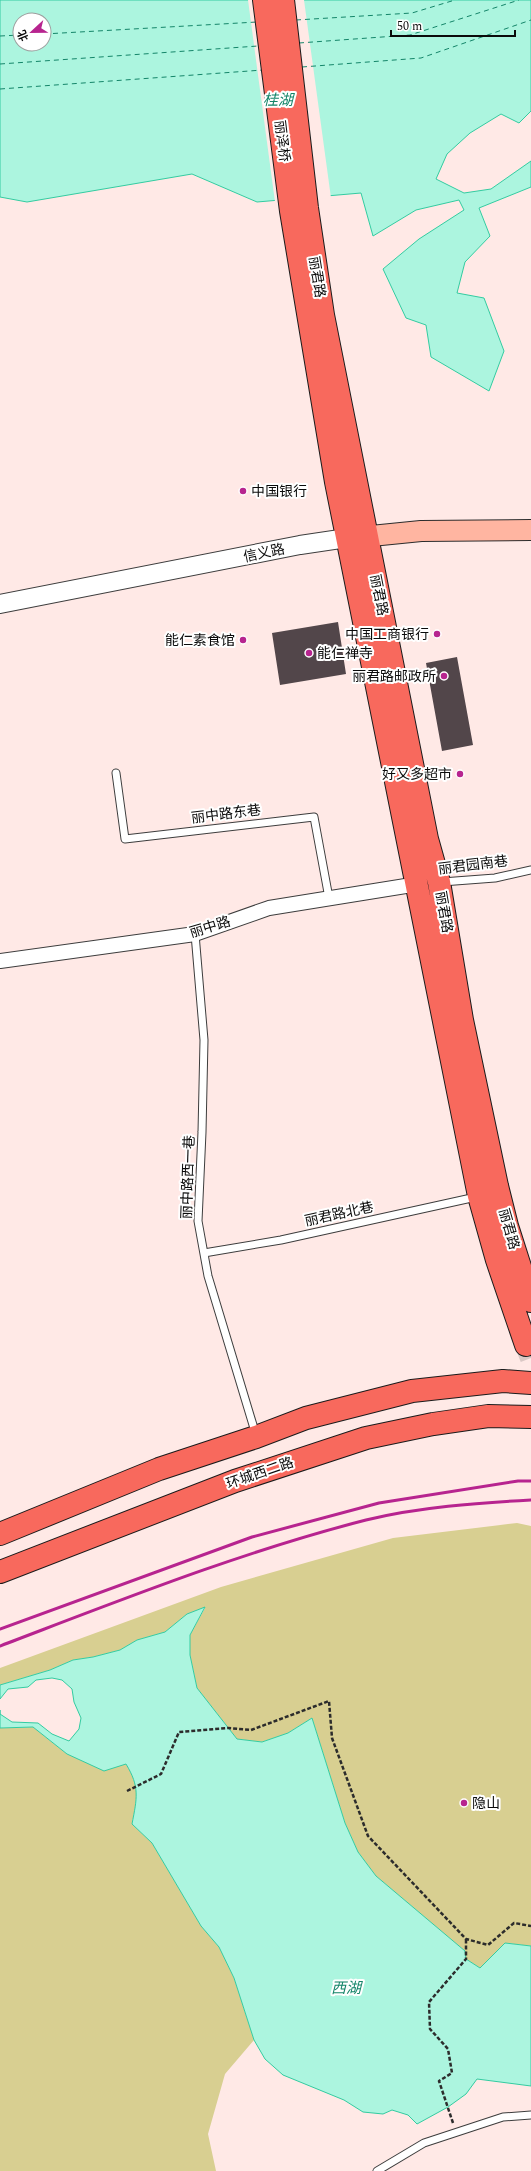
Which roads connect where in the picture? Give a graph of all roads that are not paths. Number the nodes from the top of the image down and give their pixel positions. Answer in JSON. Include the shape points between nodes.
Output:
{"nodes":[{"id":1,"x":264,"y":0,"type":"edge"},
{"id":2,"x":283,"y":0,"type":"edge"},
{"id":3,"x":299,"y":209,"type":"junction"},
{"id":4,"x":531,"y":530,"type":"edge"},
{"id":5,"x":357,"y":537,"type":"junction"},
{"id":6,"x":0,"y":604,"type":"edge"},
{"id":7,"x":116,"y":773,"type":"dead end"},
{"id":8,"x":531,"y":870,"type":"edge"},
{"id":9,"x":428,"y":883,"type":"junction"},
{"id":10,"x":329,"y":898,"type":"junction"},
{"id":11,"x":194,"y":934,"type":"junction"},
{"id":12,"x":0,"y":961,"type":"edge"},
{"id":13,"x":479,"y":1196,"type":"junction"},
{"id":14,"x":204,"y":1253,"type":"junction"},
{"id":15,"x":531,"y":1300,"type":"edge"},
{"id":16,"x":526,"y":1345,"type":"tunnel mouth"},
{"id":17,"x":531,"y":1383,"type":"edge"},
{"id":18,"x":531,"y":1417,"type":"edge"},
{"id":19,"x":256,"y":1438,"type":"junction"},
{"id":20,"x":0,"y":1534,"type":"edge"},
{"id":21,"x":0,"y":1572,"type":"edge"},
{"id":22,"x":531,"y":2115,"type":"edge"},
{"id":23,"x":377,"y":2171,"type":"edge"}],
"edges":[{"from":1,"to":3,"type":"main road","name":"丽泽桥"},
{"from":2,"to":3,"type":"main road","name":"丽君路"},
{"from":3,"to":5,"type":"main road","name":"丽君路"},
{"from":4,"to":5,"type":"main road","name":"信义路","via":[[421,531]]},
{"from":5,"to":6,"type":"street","name":"信义路","via":[[300,545]]},
{"from":5,"to":9,"type":"main road","name":"丽君路"},
{"from":7,"to":10,"type":"lane","name":"丽中路东巷","via":[[125,839],[314,817]]},
{"from":8,"to":9,"type":"lane","name":"丽君园南巷","via":[[495,878]]},
{"from":9,"to":10,"type":"street","name":"丽中路"},
{"from":9,"to":13,"type":"main road","name":"丽君路","via":[[453,1075]]},
{"from":9,"to":15,"type":"main road","name":"丽君路","via":[[462,1020],[497,1186]]},
{"from":10,"to":11,"type":"street","name":"丽中路","via":[[269,908]]},
{"from":11,"to":12,"type":"street","name":"丽中路"},
{"from":11,"to":14,"type":"lane","name":"丽中路西一巷","via":[[204,1040],[198,1221]]},
{"from":13,"to":14,"type":"lane","name":"丽君路北巷","via":[[281,1240]]},
{"from":13,"to":16,"type":"main road","name":"丽君路","via":[[497,1260]]},
{"from":14,"to":19,"type":"lane","name":"丽中路西一巷","via":[[208,1276]]},
{"from":17,"to":19,"type":"main road","via":[[503,1381],[412,1391],[306,1418]]},
{"from":18,"to":21,"type":"main road","name":"环城西二路","via":[[488,1416],[366,1438],[235,1481]]},
{"from":19,"to":20,"type":"main road","via":[[159,1469]]},
{"from":22,"to":23,"type":"lane","via":[[503,2117],[424,2143]]}]}
